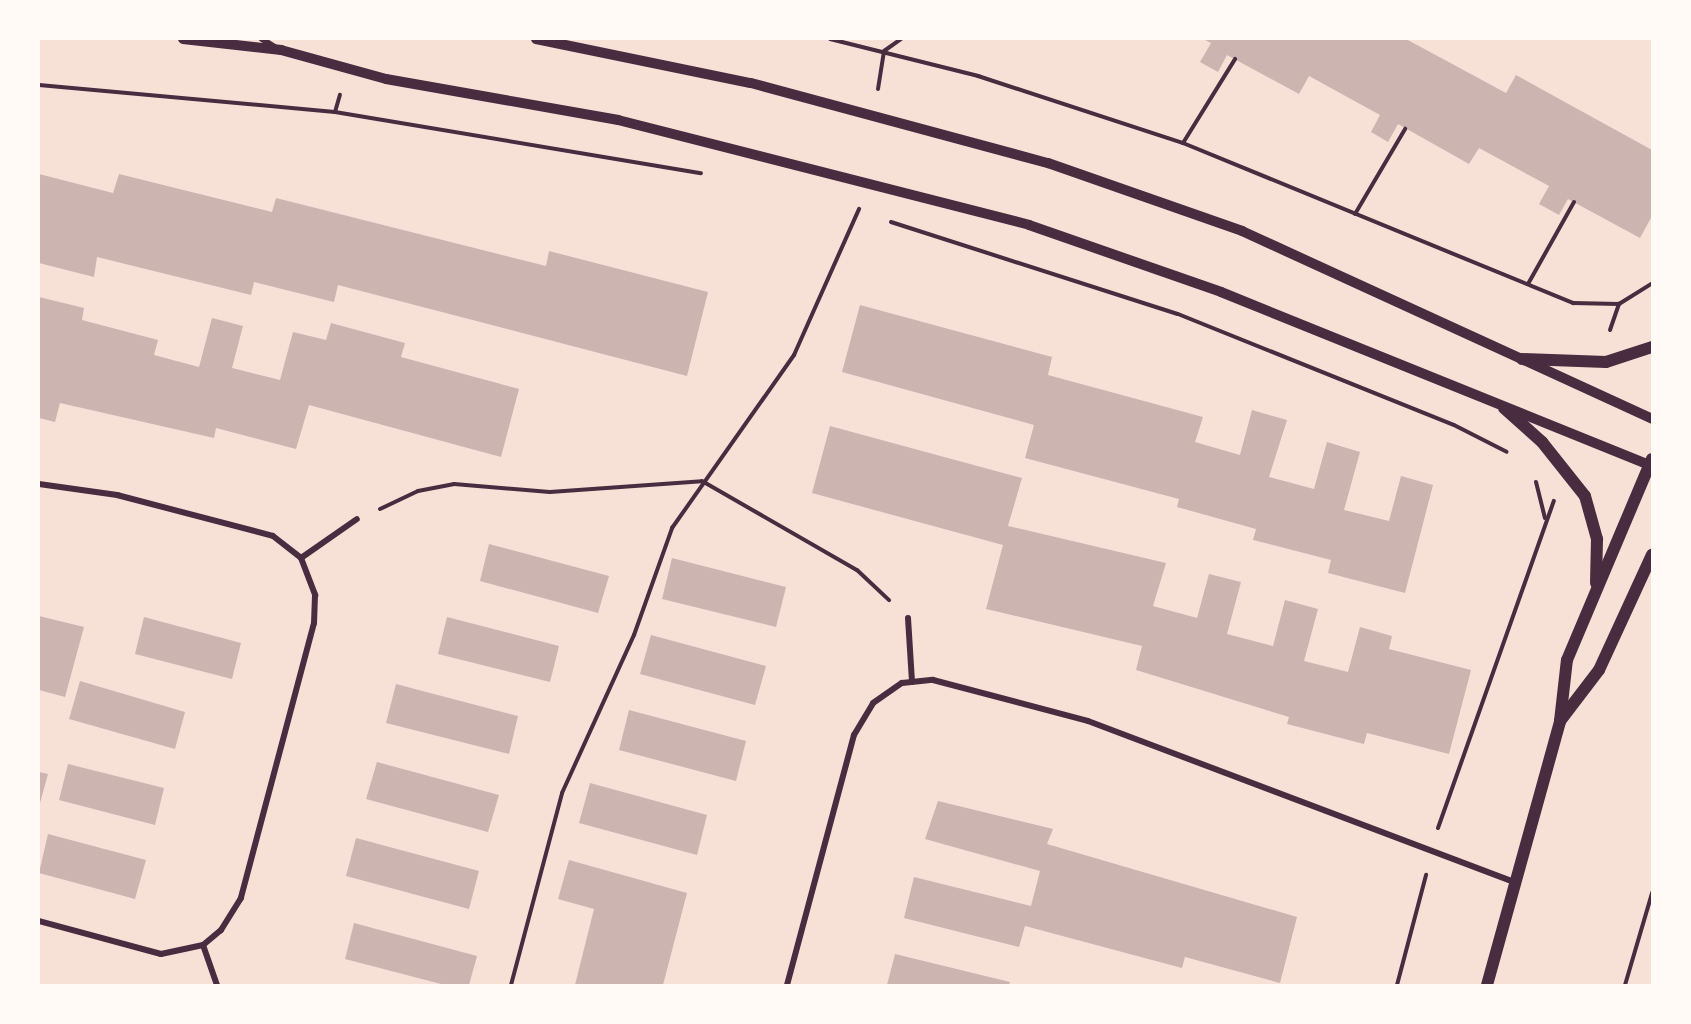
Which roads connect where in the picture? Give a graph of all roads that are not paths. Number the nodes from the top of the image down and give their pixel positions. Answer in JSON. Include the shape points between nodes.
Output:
{"nodes":[{"id":1,"x":183,"y":39,"type":"edge"},
{"id":2,"x":262,"y":39,"type":"edge"},
{"id":3,"x":536,"y":39,"type":"edge"},
{"id":4,"x":281,"y":50,"type":"junction"},
{"id":5,"x":1652,"y":347,"type":"edge"},
{"id":6,"x":1522,"y":359,"type":"junction"},
{"id":7,"x":1504,"y":408,"type":"junction"},
{"id":8,"x":1652,"y":420,"type":"edge"},
{"id":9,"x":1651,"y":464,"type":"edge"},
{"id":10,"x":39,"y":484,"type":"edge"},
{"id":11,"x":357,"y":519,"type":"road end"},
{"id":12,"x":1652,"y":555,"type":"edge"},
{"id":13,"x":301,"y":558,"type":"junction"},
{"id":14,"x":1596,"y":590,"type":"junction"},
{"id":15,"x":908,"y":618,"type":"road end"},
{"id":16,"x":912,"y":682,"type":"junction"},
{"id":17,"x":1560,"y":721,"type":"junction"},
{"id":18,"x":1515,"y":883,"type":"junction"},
{"id":19,"x":39,"y":921,"type":"edge"},
{"id":20,"x":203,"y":945,"type":"junction"},
{"id":21,"x":217,"y":985,"type":"edge"},
{"id":22,"x":787,"y":985,"type":"edge"},
{"id":23,"x":1487,"y":985,"type":"edge"}],
"edges":[{"from":1,"to":4,"type":"street"},
{"from":2,"to":4,"type":"street"},
{"from":3,"to":6,"type":"street","via":[[751,83],[1048,163],[1242,231]]},
{"from":4,"to":7,"type":"street","via":[[386,79],[710,142],[1029,225],[1221,292]]},
{"from":5,"to":6,"type":"main road","via":[[1599,362]]},
{"from":6,"to":8,"type":"street"},
{"from":7,"to":9,"type":"street"},
{"from":7,"to":14,"type":"main road","via":[[1569,472],[1585,496],[1597,539]]},
{"from":9,"to":14,"type":"main road"},
{"from":10,"to":13,"type":"street","via":[[117,495],[273,536]]},
{"from":11,"to":13,"type":"street"},
{"from":12,"to":17,"type":"main road","via":[[1599,670]]},
{"from":13,"to":20,"type":"street","via":[[315,595],[314,623],[241,898],[221,930]]},
{"from":14,"to":17,"type":"main road","via":[[1567,660]]},
{"from":15,"to":16,"type":"street"},
{"from":16,"to":18,"type":"street","via":[[933,680],[1088,721]]},
{"from":16,"to":22,"type":"street","via":[[873,703],[854,735]]},
{"from":17,"to":18,"type":"main road"},
{"from":18,"to":23,"type":"main road"},
{"from":19,"to":20,"type":"street","via":[[160,954]]},
{"from":20,"to":21,"type":"street"}]}
